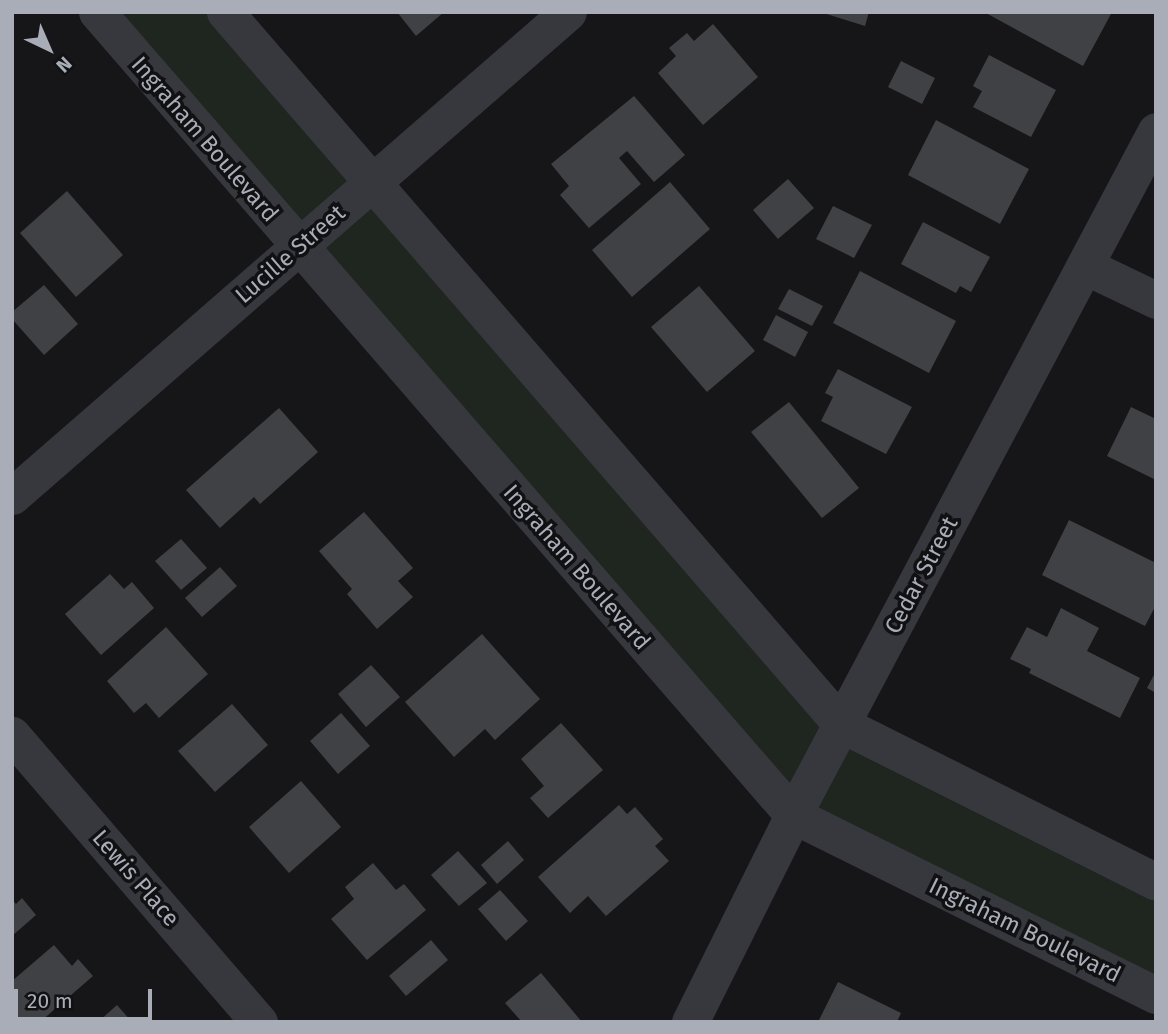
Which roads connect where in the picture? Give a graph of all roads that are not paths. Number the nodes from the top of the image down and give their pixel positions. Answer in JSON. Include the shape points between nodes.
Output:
{"nodes":[{"id":1,"x":97,"y":12,"type":"edge"},
{"id":2,"x":225,"y":12,"type":"edge"},
{"id":3,"x":568,"y":12,"type":"edge"},
{"id":4,"x":1156,"y":131,"type":"edge"},
{"id":5,"x":373,"y":182,"type":"junction"},
{"id":6,"x":298,"y":247,"type":"junction"},
{"id":7,"x":1085,"y":266,"type":"junction"},
{"id":8,"x":1156,"y":300,"type":"edge"},
{"id":9,"x":12,"y":496,"type":"edge"},
{"id":10,"x":841,"y":724,"type":"junction"},
{"id":11,"x":12,"y":735,"type":"edge"},
{"id":12,"x":793,"y":815,"type":"junction"},
{"id":13,"x":1156,"y":883,"type":"edge"},
{"id":14,"x":1156,"y":995,"type":"edge"},
{"id":15,"x":259,"y":1022,"type":"edge"},
{"id":16,"x":690,"y":1022,"type":"edge"}],
"edges":[{"from":1,"to":6,"type":"street","name":"Ingraham Boulevard"},
{"from":2,"to":5,"type":"street"},
{"from":3,"to":5,"type":"street","name":"Lucille Street"},
{"from":4,"to":7,"type":"street","name":"Cedar Street"},
{"from":5,"to":6,"type":"street","name":"Lucille Street"},
{"from":5,"to":10,"type":"street"},
{"from":6,"to":9,"type":"street","name":"Lucille Street"},
{"from":6,"to":12,"type":"street","name":"Ingraham Boulevard"},
{"from":7,"to":8,"type":"street"},
{"from":7,"to":10,"type":"street","name":"Cedar Street"},
{"from":10,"to":12,"type":"street","name":"Cedar Street"},
{"from":10,"to":13,"type":"street"},
{"from":11,"to":15,"type":"street","name":"Lewis Place"},
{"from":12,"to":14,"type":"street","name":"Ingraham Boulevard"},
{"from":12,"to":16,"type":"street","name":"Cedar Street"}]}
